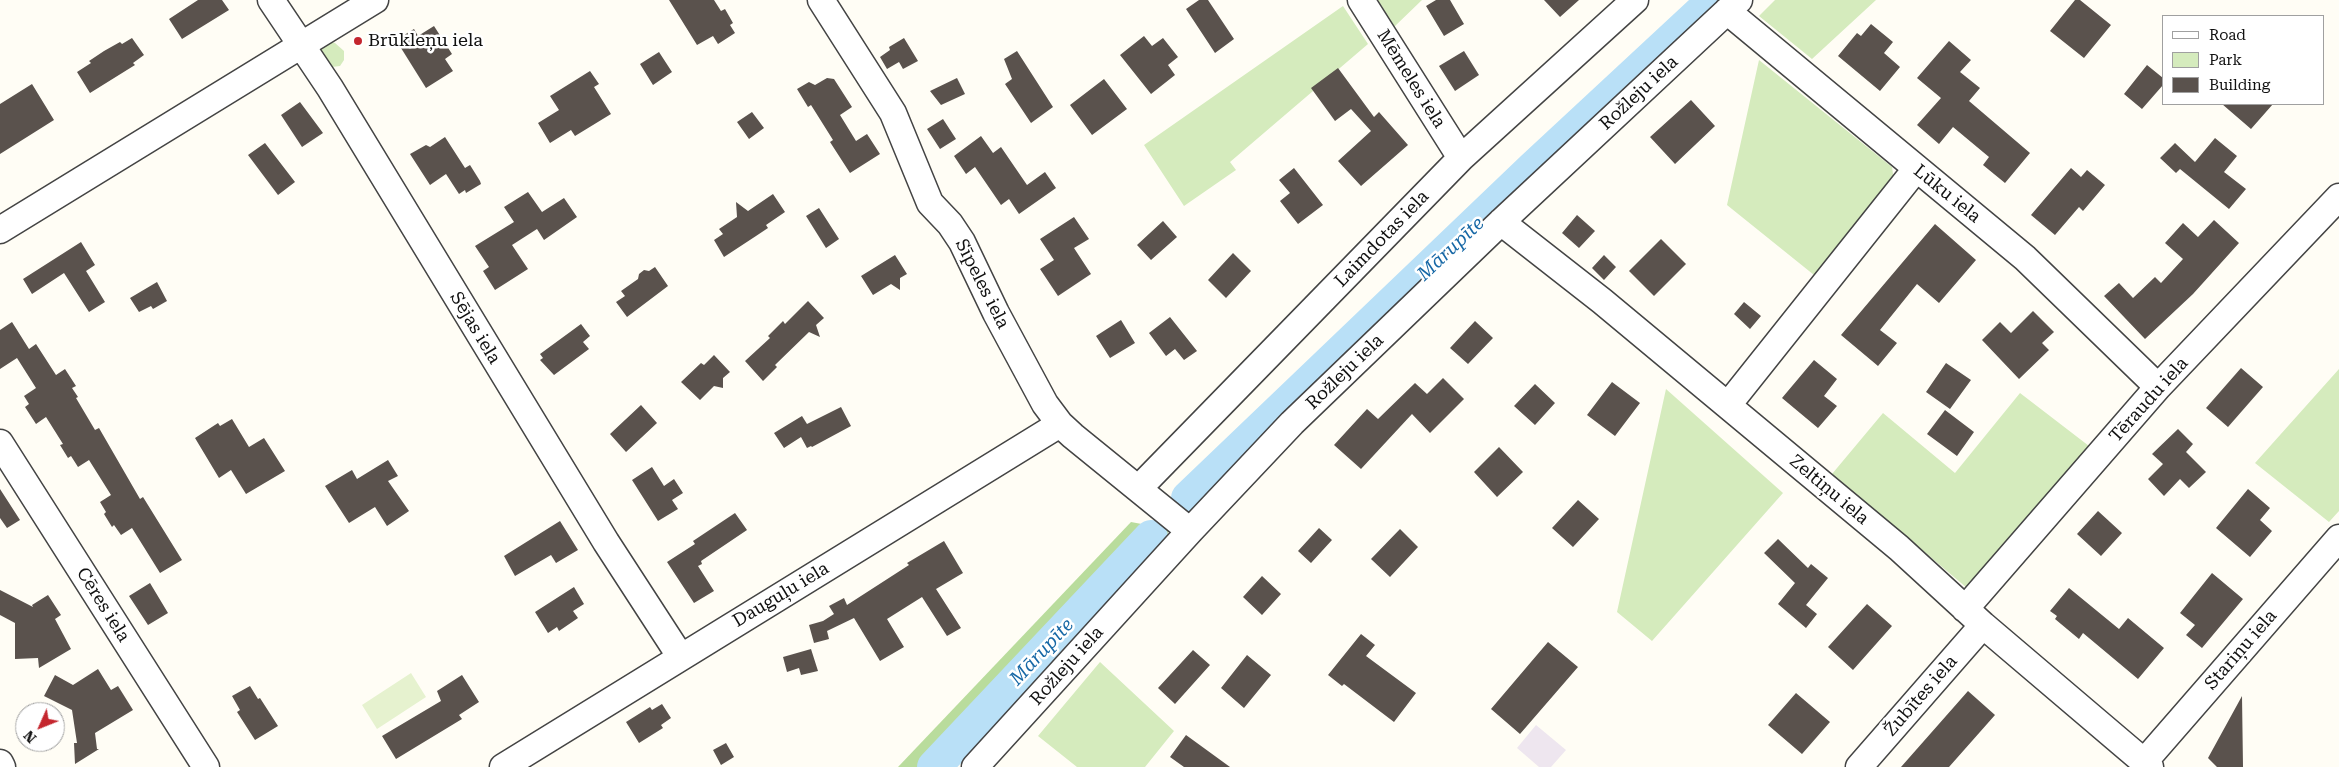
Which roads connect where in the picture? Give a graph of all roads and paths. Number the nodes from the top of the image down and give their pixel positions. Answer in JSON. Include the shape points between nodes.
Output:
{"nodes":[{"id":1,"x":272,"y":0,"type":"edge"},
{"id":2,"x":375,"y":0,"type":"edge"},
{"id":3,"x":821,"y":0,"type":"edge"},
{"id":4,"x":1361,"y":0,"type":"edge"},
{"id":5,"x":1635,"y":0,"type":"edge"},
{"id":6,"x":1733,"y":5,"type":"edge"},
{"id":7,"x":300,"y":46,"type":"junction"},
{"id":8,"x":1461,"y":158,"type":"junction"},
{"id":9,"x":1916,"y":169,"type":"junction"},
{"id":10,"x":2339,"y":197,"type":"edge"},
{"id":11,"x":1501,"y":222,"type":"junction"},
{"id":12,"x":0,"y":230,"type":"edge"},
{"id":13,"x":2158,"y":387,"type":"junction"},
{"id":14,"x":1728,"y":405,"type":"junction"},
{"id":15,"x":1060,"y":424,"type":"junction"},
{"id":16,"x":0,"y":443,"type":"edge"},
{"id":17,"x":1139,"y":488,"type":"junction"},
{"id":18,"x":1190,"y":531,"type":"junction"},
{"id":19,"x":2339,"y":538,"type":"edge"},
{"id":20,"x":1974,"y":617,"type":"junction"},
{"id":21,"x":680,"y":656,"type":"junction"},
{"id":22,"x":0,"y":763,"type":"edge"},
{"id":23,"x":2147,"y":764,"type":"edge"},
{"id":24,"x":2,"y":767,"type":"edge"},
{"id":25,"x":206,"y":767,"type":"edge"},
{"id":26,"x":503,"y":767,"type":"edge"},
{"id":27,"x":975,"y":767,"type":"edge"},
{"id":28,"x":1859,"y":767,"type":"edge"}],
"edges":[{"from":1,"to":7,"type":"street","name":"Sējas iela"},
{"from":2,"to":7,"type":"street"},
{"from":3,"to":15,"type":"street","name":"Sīpeles iela","via":[[893,113],[930,203],[962,242],[996,314],[1045,404]]},
{"from":4,"to":8,"type":"street","name":"Mēmeles iela"},
{"from":5,"to":8,"type":"street","name":"Laimdotas iela"},
{"from":6,"to":9,"type":"street","name":"Lūku iela"},
{"from":6,"to":11,"type":"street","name":"Rožleju iela"},
{"from":7,"to":12,"type":"street"},
{"from":7,"to":21,"type":"street","name":"Sējas iela","via":[[330,88],[606,542]]},
{"from":8,"to":17,"type":"street","name":"Laimdotas iela"},
{"from":9,"to":13,"type":"street","name":"Lūku iela","via":[[2026,258]]},
{"from":9,"to":14,"type":"street"},
{"from":10,"to":13,"type":"street","name":"Tēraudu iela"},
{"from":11,"to":14,"type":"street","name":"Zeltiņu iela"},
{"from":11,"to":18,"type":"street","name":"Rožleju iela","via":[[1292,424]]},
{"from":13,"to":20,"type":"street","name":"Tēraudu iela"},
{"from":14,"to":20,"type":"street","name":"Zeltiņu iela","via":[[1899,548]]},
{"from":15,"to":17,"type":"street","name":"Sīpeles iela"},
{"from":15,"to":21,"type":"street","name":"Dauguļu iela"},
{"from":16,"to":25,"type":"street","name":"Cēres iela"},
{"from":17,"to":18,"type":"street","name":"Sīpeles iela"},
{"from":18,"to":27,"type":"street","name":"Rožleju iela"},
{"from":19,"to":23,"type":"street","name":"Stariņu iela"},
{"from":20,"to":23,"type":"street","name":"Zeltiņu iela"},
{"from":20,"to":28,"type":"street","name":"Žubītes iela"},
{"from":21,"to":26,"type":"street","name":"Dauguļu iela"},
{"from":22,"to":24,"type":"street"}]}
